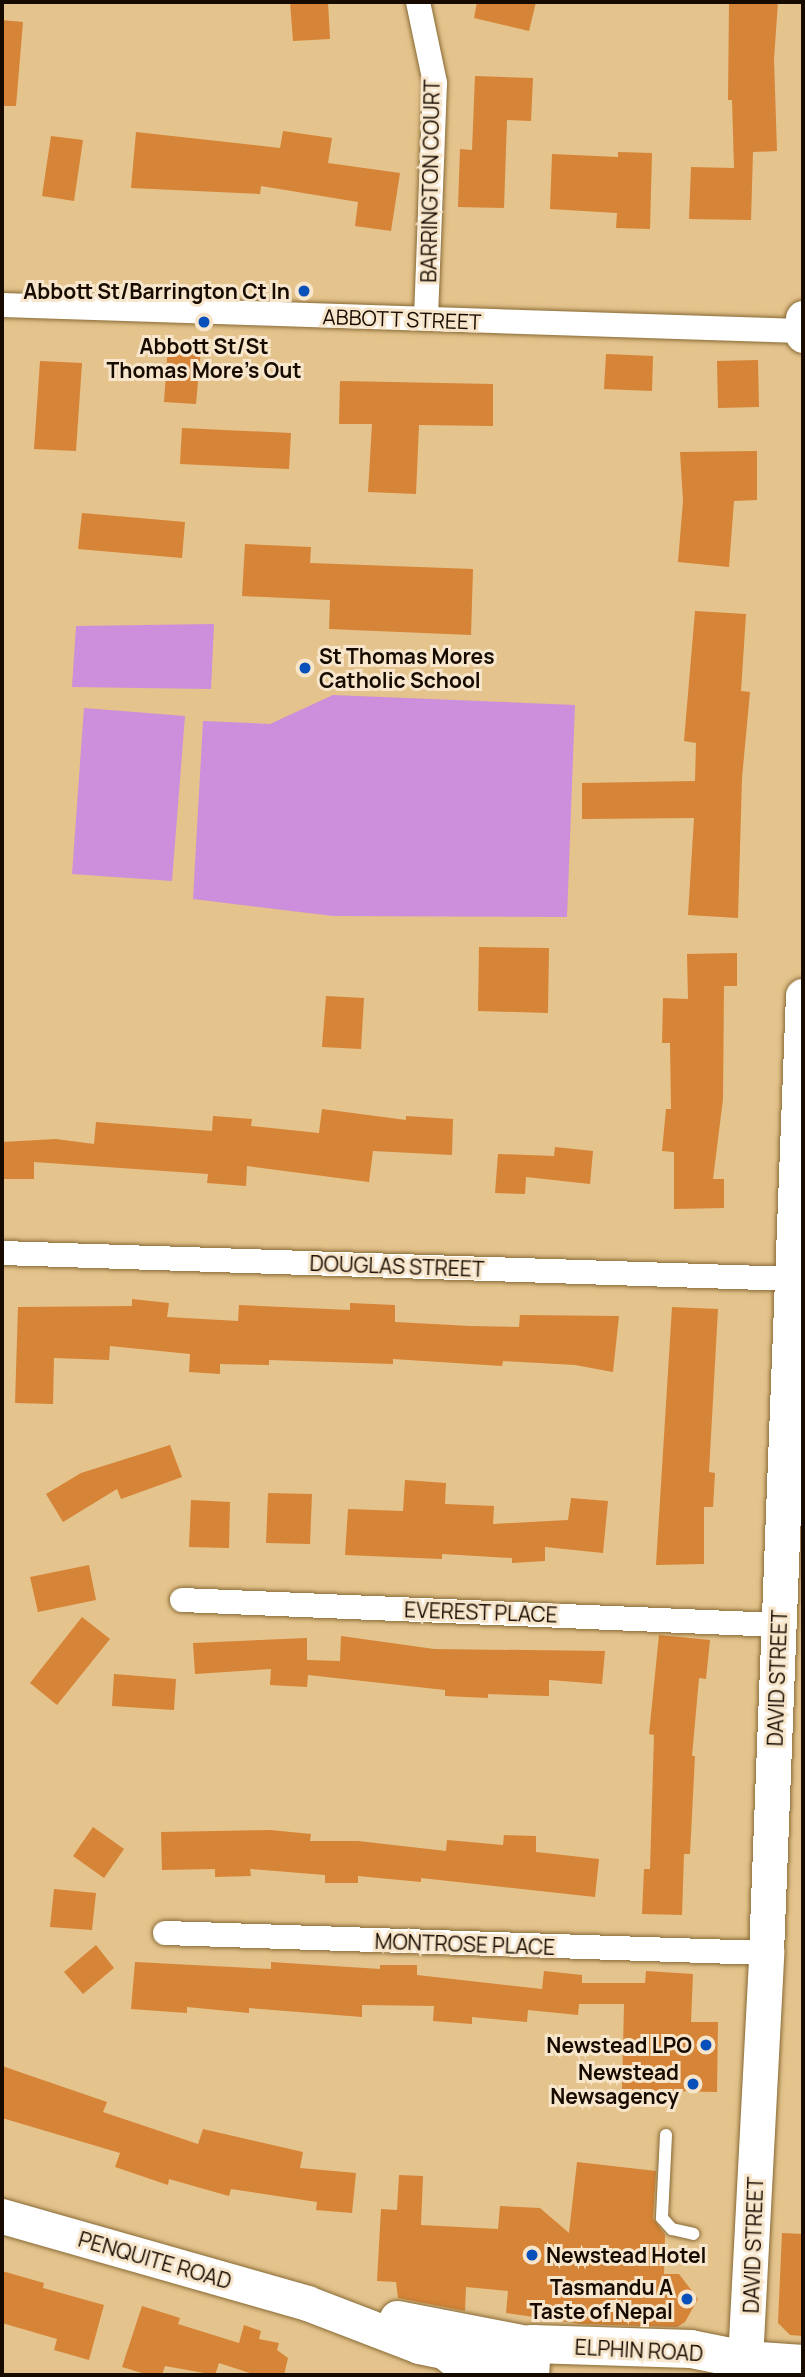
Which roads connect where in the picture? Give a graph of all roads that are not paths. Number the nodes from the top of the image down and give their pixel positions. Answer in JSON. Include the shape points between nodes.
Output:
{"nodes":[{"id":1,"x":418,"y":2,"type":"edge"},
{"id":2,"x":2,"y":304,"type":"edge"},
{"id":3,"x":803,"y":318,"type":"edge"},
{"id":4,"x":426,"y":319,"type":"junction"},
{"id":5,"x":803,"y":333,"type":"edge"},
{"id":6,"x":803,"y":996,"type":"edge"},
{"id":7,"x":800,"y":1125,"type":"edge"},
{"id":8,"x":2,"y":1253,"type":"edge"},
{"id":9,"x":793,"y":1279,"type":"junction"},
{"id":10,"x":182,"y":1600,"type":"dead end"},
{"id":11,"x":779,"y":1625,"type":"junction"},
{"id":12,"x":164,"y":1933,"type":"dead end"},
{"id":13,"x":766,"y":1953,"type":"junction"},
{"id":14,"x":666,"y":2135,"type":"dead end"},
{"id":15,"x":2,"y":2216,"type":"edge"},
{"id":16,"x":693,"y":2234,"type":"dead end"},
{"id":17,"x":307,"y":2303,"type":"junction"},
{"id":18,"x":745,"y":2360,"type":"junction"},
{"id":19,"x":531,"y":2363,"type":"edge"},
{"id":20,"x":803,"y":2364,"type":"edge"},
{"id":21,"x":464,"y":2365,"type":"edge"}],
"edges":[{"from":1,"to":4,"type":"street","name":"BARRINGTON COURT","via":[[435,83]]},
{"from":2,"to":4,"type":"street","name":"ABBOTT STREET"},
{"from":3,"to":5,"type":"street"},
{"from":4,"to":5,"type":"street","name":"ABBOTT STREET"},
{"from":6,"to":7,"type":"street","name":"DAVID STREET"},
{"from":7,"to":9,"type":"street","name":"DAVID STREET"},
{"from":8,"to":9,"type":"street","name":"DOUGLAS STREET"},
{"from":9,"to":11,"type":"street","name":"DAVID STREET"},
{"from":10,"to":11,"type":"street","name":"EVEREST PLACE"},
{"from":11,"to":13,"type":"street","name":"DAVID STREET"},
{"from":12,"to":13,"type":"street","name":"MONTROSE PLACE"},
{"from":13,"to":18,"type":"street","name":"DAVID STREET"},
{"from":14,"to":16,"type":"lane","via":[[662,2218],[673,2229]]},
{"from":15,"to":17,"type":"street","name":"PENQUITE ROAD"},
{"from":17,"to":19,"type":"street","name":"PENQUITE ROAD"},
{"from":17,"to":21,"type":"street","name":"PENQUITE ROAD"},
{"from":18,"to":19,"type":"highway","name":"ELPHIN ROAD","via":[[691,2349]]},
{"from":18,"to":20,"type":"highway","name":"ELPHIN ROAD"},
{"from":19,"to":21,"type":"street","name":"PENQUITE ROAD"}]}
